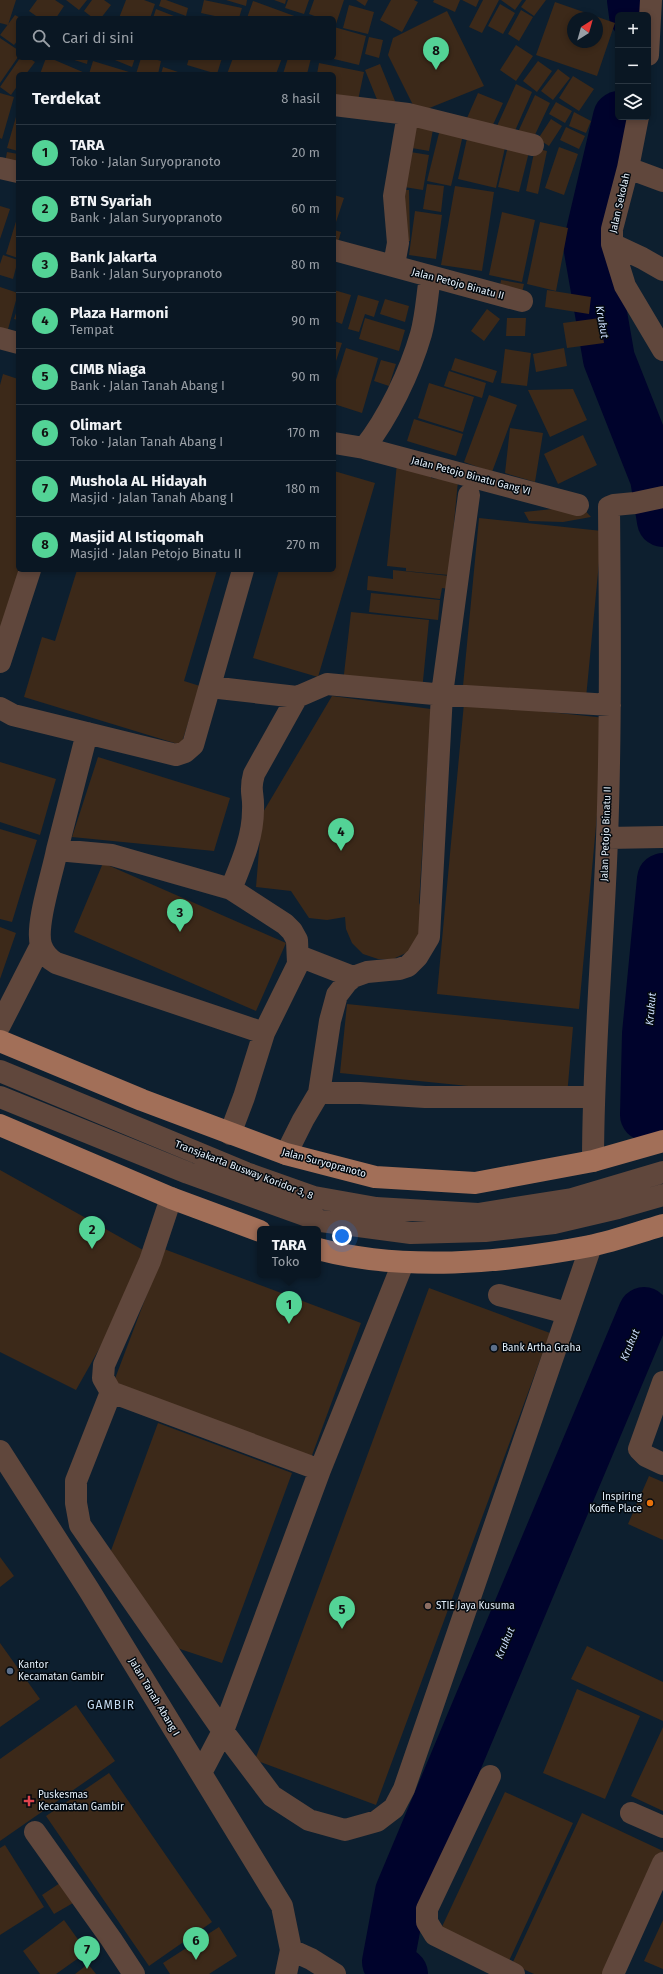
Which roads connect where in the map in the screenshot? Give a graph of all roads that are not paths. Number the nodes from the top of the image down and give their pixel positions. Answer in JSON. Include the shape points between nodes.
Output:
{"nodes":[{"id":1,"x":651,"y":0,"type":"edge"},
{"id":2,"x":648,"y":48,"type":"edge"},
{"id":3,"x":336,"y":105,"type":"edge"},
{"id":4,"x":408,"y":114,"type":"junction"},
{"id":5,"x":637,"y":120,"type":"edge"},
{"id":6,"x":533,"y":145,"type":"dead end"},
{"id":7,"x":0,"y":168,"type":"edge"},
{"id":8,"x":628,"y":168,"type":"junction"},
{"id":9,"x":16,"y":172,"type":"edge"},
{"id":10,"x":663,"y":182,"type":"edge"},
{"id":11,"x":612,"y":244,"type":"junction"},
{"id":12,"x":336,"y":250,"type":"edge"},
{"id":13,"x":394,"y":265,"type":"junction"},
{"id":14,"x":663,"y":270,"type":"edge"},
{"id":15,"x":430,"y":277,"type":"junction"},
{"id":16,"x":522,"y":301,"type":"dead end"},
{"id":17,"x":0,"y":338,"type":"edge"},
{"id":18,"x":16,"y":342,"type":"edge"},
{"id":19,"x":663,"y":350,"type":"edge"},
{"id":20,"x":336,"y":442,"type":"edge"},
{"id":21,"x":364,"y":448,"type":"junction"},
{"id":22,"x":469,"y":495,"type":"dead end"},
{"id":23,"x":663,"y":497,"type":"edge"},
{"id":24,"x":578,"y":504,"type":"dead end"},
{"id":25,"x":29,"y":572,"type":"edge"},
{"id":26,"x":243,"y":572,"type":"edge"},
{"id":27,"x":0,"y":662,"type":"edge"},
{"id":28,"x":210,"y":686,"type":"junction"},
{"id":29,"x":442,"y":694,"type":"junction"},
{"id":30,"x":297,"y":697,"type":"junction"},
{"id":31,"x":610,"y":704,"type":"junction"},
{"id":32,"x":0,"y":708,"type":"edge"},
{"id":33,"x":88,"y":733,"type":"junction"},
{"id":34,"x":663,"y":837,"type":"edge"},
{"id":35,"x":612,"y":838,"type":"junction"},
{"id":36,"x":57,"y":850,"type":"junction"},
{"id":37,"x":231,"y":890,"type":"junction"},
{"id":38,"x":41,"y":945,"type":"junction"},
{"id":39,"x":299,"y":956,"type":"junction"},
{"id":40,"x":353,"y":977,"type":"junction"},
{"id":41,"x":0,"y":1025,"type":"edge"},
{"id":42,"x":264,"y":1033,"type":"junction"},
{"id":43,"x":0,"y":1041,"type":"edge"},
{"id":44,"x":0,"y":1071,"type":"edge"},
{"id":45,"x":319,"y":1093,"type":"junction"},
{"id":46,"x":0,"y":1097,"type":"edge"},
{"id":47,"x":593,"y":1097,"type":"junction"},
{"id":48,"x":0,"y":1125,"type":"edge"},
{"id":49,"x":230,"y":1134,"type":"junction"},
{"id":50,"x":663,"y":1141,"type":"edge"},
{"id":51,"x":286,"y":1154,"type":"junction"},
{"id":52,"x":593,"y":1161,"type":"junction"},
{"id":53,"x":663,"y":1172,"type":"edge"},
{"id":54,"x":663,"y":1195,"type":"edge"},
{"id":55,"x":171,"y":1198,"type":"junction"},
{"id":56,"x":663,"y":1225,"type":"edge"},
{"id":57,"x":257,"y":1230,"type":"edge"},
{"id":58,"x":599,"y":1244,"type":"junction"},
{"id":59,"x":321,"y":1251,"type":"edge"},
{"id":60,"x":403,"y":1263,"type":"junction"},
{"id":61,"x":499,"y":1295,"type":"dead end"},
{"id":62,"x":567,"y":1313,"type":"junction"},
{"id":63,"x":663,"y":1382,"type":"edge"},
{"id":64,"x":111,"y":1392,"type":"junction"},
{"id":65,"x":0,"y":1451,"type":"edge"},
{"id":66,"x":663,"y":1464,"type":"edge"},
{"id":67,"x":320,"y":1470,"type":"junction"},
{"id":68,"x":223,"y":1731,"type":"junction"},
{"id":69,"x":201,"y":1774,"type":"junction"},
{"id":70,"x":490,"y":1776,"type":"dead end"},
{"id":71,"x":631,"y":1813,"type":"dead end"},
{"id":72,"x":663,"y":1826,"type":"edge"},
{"id":73,"x":35,"y":1832,"type":"dead end"},
{"id":74,"x":663,"y":1863,"type":"edge"},
{"id":75,"x":291,"y":1950,"type":"junction"},
{"id":76,"x":134,"y":1974,"type":"edge"},
{"id":77,"x":286,"y":1974,"type":"edge"},
{"id":78,"x":335,"y":1974,"type":"edge"},
{"id":79,"x":514,"y":1974,"type":"edge"},
{"id":80,"x":613,"y":1974,"type":"edge"}],
"edges":[{"from":1,"to":2,"type":"street"},
{"from":3,"to":4,"type":"street"},
{"from":4,"to":6,"type":"street"},
{"from":4,"to":13,"type":"street","via":[[394,196],[398,243]]},
{"from":5,"to":8,"type":"street","name":"Jalan Sekolah"},
{"from":7,"to":9,"type":"street"},
{"from":8,"to":10,"type":"street"},
{"from":8,"to":11,"type":"street","name":"Jalan Sekolah","via":[[612,229]]},
{"from":11,"to":14,"type":"street"},
{"from":11,"to":19,"type":"street","name":"Jalan Sekolah","via":[[625,286]]},
{"from":12,"to":13,"type":"street","name":"Jalan Petojo Binatu II"},
{"from":13,"to":15,"type":"street","name":"Jalan Petojo Binatu II"},
{"from":15,"to":16,"type":"street","name":"Jalan Petojo Binatu II"},
{"from":15,"to":21,"type":"street","via":[[421,334],[395,400],[374,437]]},
{"from":17,"to":18,"type":"street"},
{"from":20,"to":21,"type":"street","name":"Jalan Petojo Binatu Gang VI"},
{"from":21,"to":24,"type":"street","name":"Jalan Petojo Binatu Gang VI"},
{"from":22,"to":29,"type":"street"},
{"from":23,"to":31,"type":"street","name":"Jalan Petojo Binatu II","via":[[609,507]]},
{"from":25,"to":27,"type":"street"},
{"from":26,"to":28,"type":"street"},
{"from":28,"to":30,"type":"street"},
{"from":28,"to":33,"type":"street","via":[[193,745],[185,752],[176,754]]},
{"from":29,"to":30,"type":"street","via":[[327,684]]},
{"from":29,"to":31,"type":"street"},
{"from":29,"to":40,"type":"street","via":[[429,937],[417,957],[408,966],[367,972]]},
{"from":30,"to":37,"type":"street","via":[[254,774],[250,787],[254,809],[249,842]]},
{"from":31,"to":35,"type":"street","name":"Jalan Petojo Binatu II"},
{"from":32,"to":33,"type":"street","via":[[12,715]]},
{"from":33,"to":36,"type":"street"},
{"from":34,"to":35,"type":"street"},
{"from":35,"to":47,"type":"street","name":"Jalan Petojo Binatu II"},
{"from":36,"to":37,"type":"street","via":[[112,855]]},
{"from":36,"to":38,"type":"street","via":[[41,922]]},
{"from":37,"to":39,"type":"street","via":[[285,924],[297,940]]},
{"from":38,"to":41,"type":"street"},
{"from":38,"to":42,"type":"street","via":[[48,958],[56,963]]},
{"from":39,"to":40,"type":"street"},
{"from":39,"to":42,"type":"street","via":[[298,964]]},
{"from":40,"to":45,"type":"street","via":[[337,995],[330,1021]]},
{"from":42,"to":49,"type":"street"},
{"from":43,"to":49,"type":"main road","name":"Jalan Suryopranoto"},
{"from":44,"to":53,"type":"street","name":"Transjakarta Busway Koridor 3, 8","via":[[269,1181],[314,1197],[376,1208],[478,1214],[572,1199]]},
{"from":45,"to":47,"type":"street","via":[[425,1098]]},
{"from":45,"to":51,"type":"street","via":[[302,1120]]},
{"from":46,"to":54,"type":"street","name":"Transjakarta Busway Koridor 3, 8","via":[[188,1173],[321,1221],[411,1233],[485,1231],[554,1222]]},
{"from":47,"to":52,"type":"street","name":"Jalan Petojo Binatu II"},
{"from":48,"to":55,"type":"main road"},
{"from":49,"to":51,"type":"main road","name":"Jalan Suryopranoto"},
{"from":50,"to":52,"type":"main road","name":"Jalan Suryopranoto"},
{"from":51,"to":52,"type":"main road","name":"Jalan Suryopranoto","via":[[375,1176],[475,1183]]},
{"from":55,"to":57,"type":"main road"},
{"from":55,"to":64,"type":"street","via":[[150,1261],[104,1365],[102,1378]]},
{"from":56,"to":58,"type":"main road"},
{"from":58,"to":60,"type":"main road","via":[[497,1260]]},
{"from":58,"to":62,"type":"street"},
{"from":59,"to":60,"type":"main road","via":[[348,1257]]},
{"from":60,"to":67,"type":"street"},
{"from":61,"to":62,"type":"street"},
{"from":62,"to":68,"type":"street","via":[[404,1789],[394,1808],[377,1822],[345,1830],[309,1820],[272,1796]]},
{"from":63,"to":66,"type":"street","via":[[639,1449],[646,1456]]},
{"from":64,"to":67,"type":"street"},
{"from":64,"to":68,"type":"street","via":[[76,1481],[80,1525]]},
{"from":65,"to":69,"type":"street","name":"Jalan Tanah Abang I"},
{"from":67,"to":68,"type":"street"},
{"from":68,"to":69,"type":"street"},
{"from":69,"to":75,"type":"street","name":"Jalan Tanah Abang I","via":[[282,1906]]},
{"from":70,"to":79,"type":"street","via":[[427,1909],[427,1922],[435,1935]]},
{"from":71,"to":72,"type":"street"},
{"from":73,"to":76,"type":"street"},
{"from":74,"to":80,"type":"street"},
{"from":75,"to":77,"type":"street","name":"Jalan Tanah Abang I"},
{"from":75,"to":78,"type":"street","via":[[312,1959]]}]}
